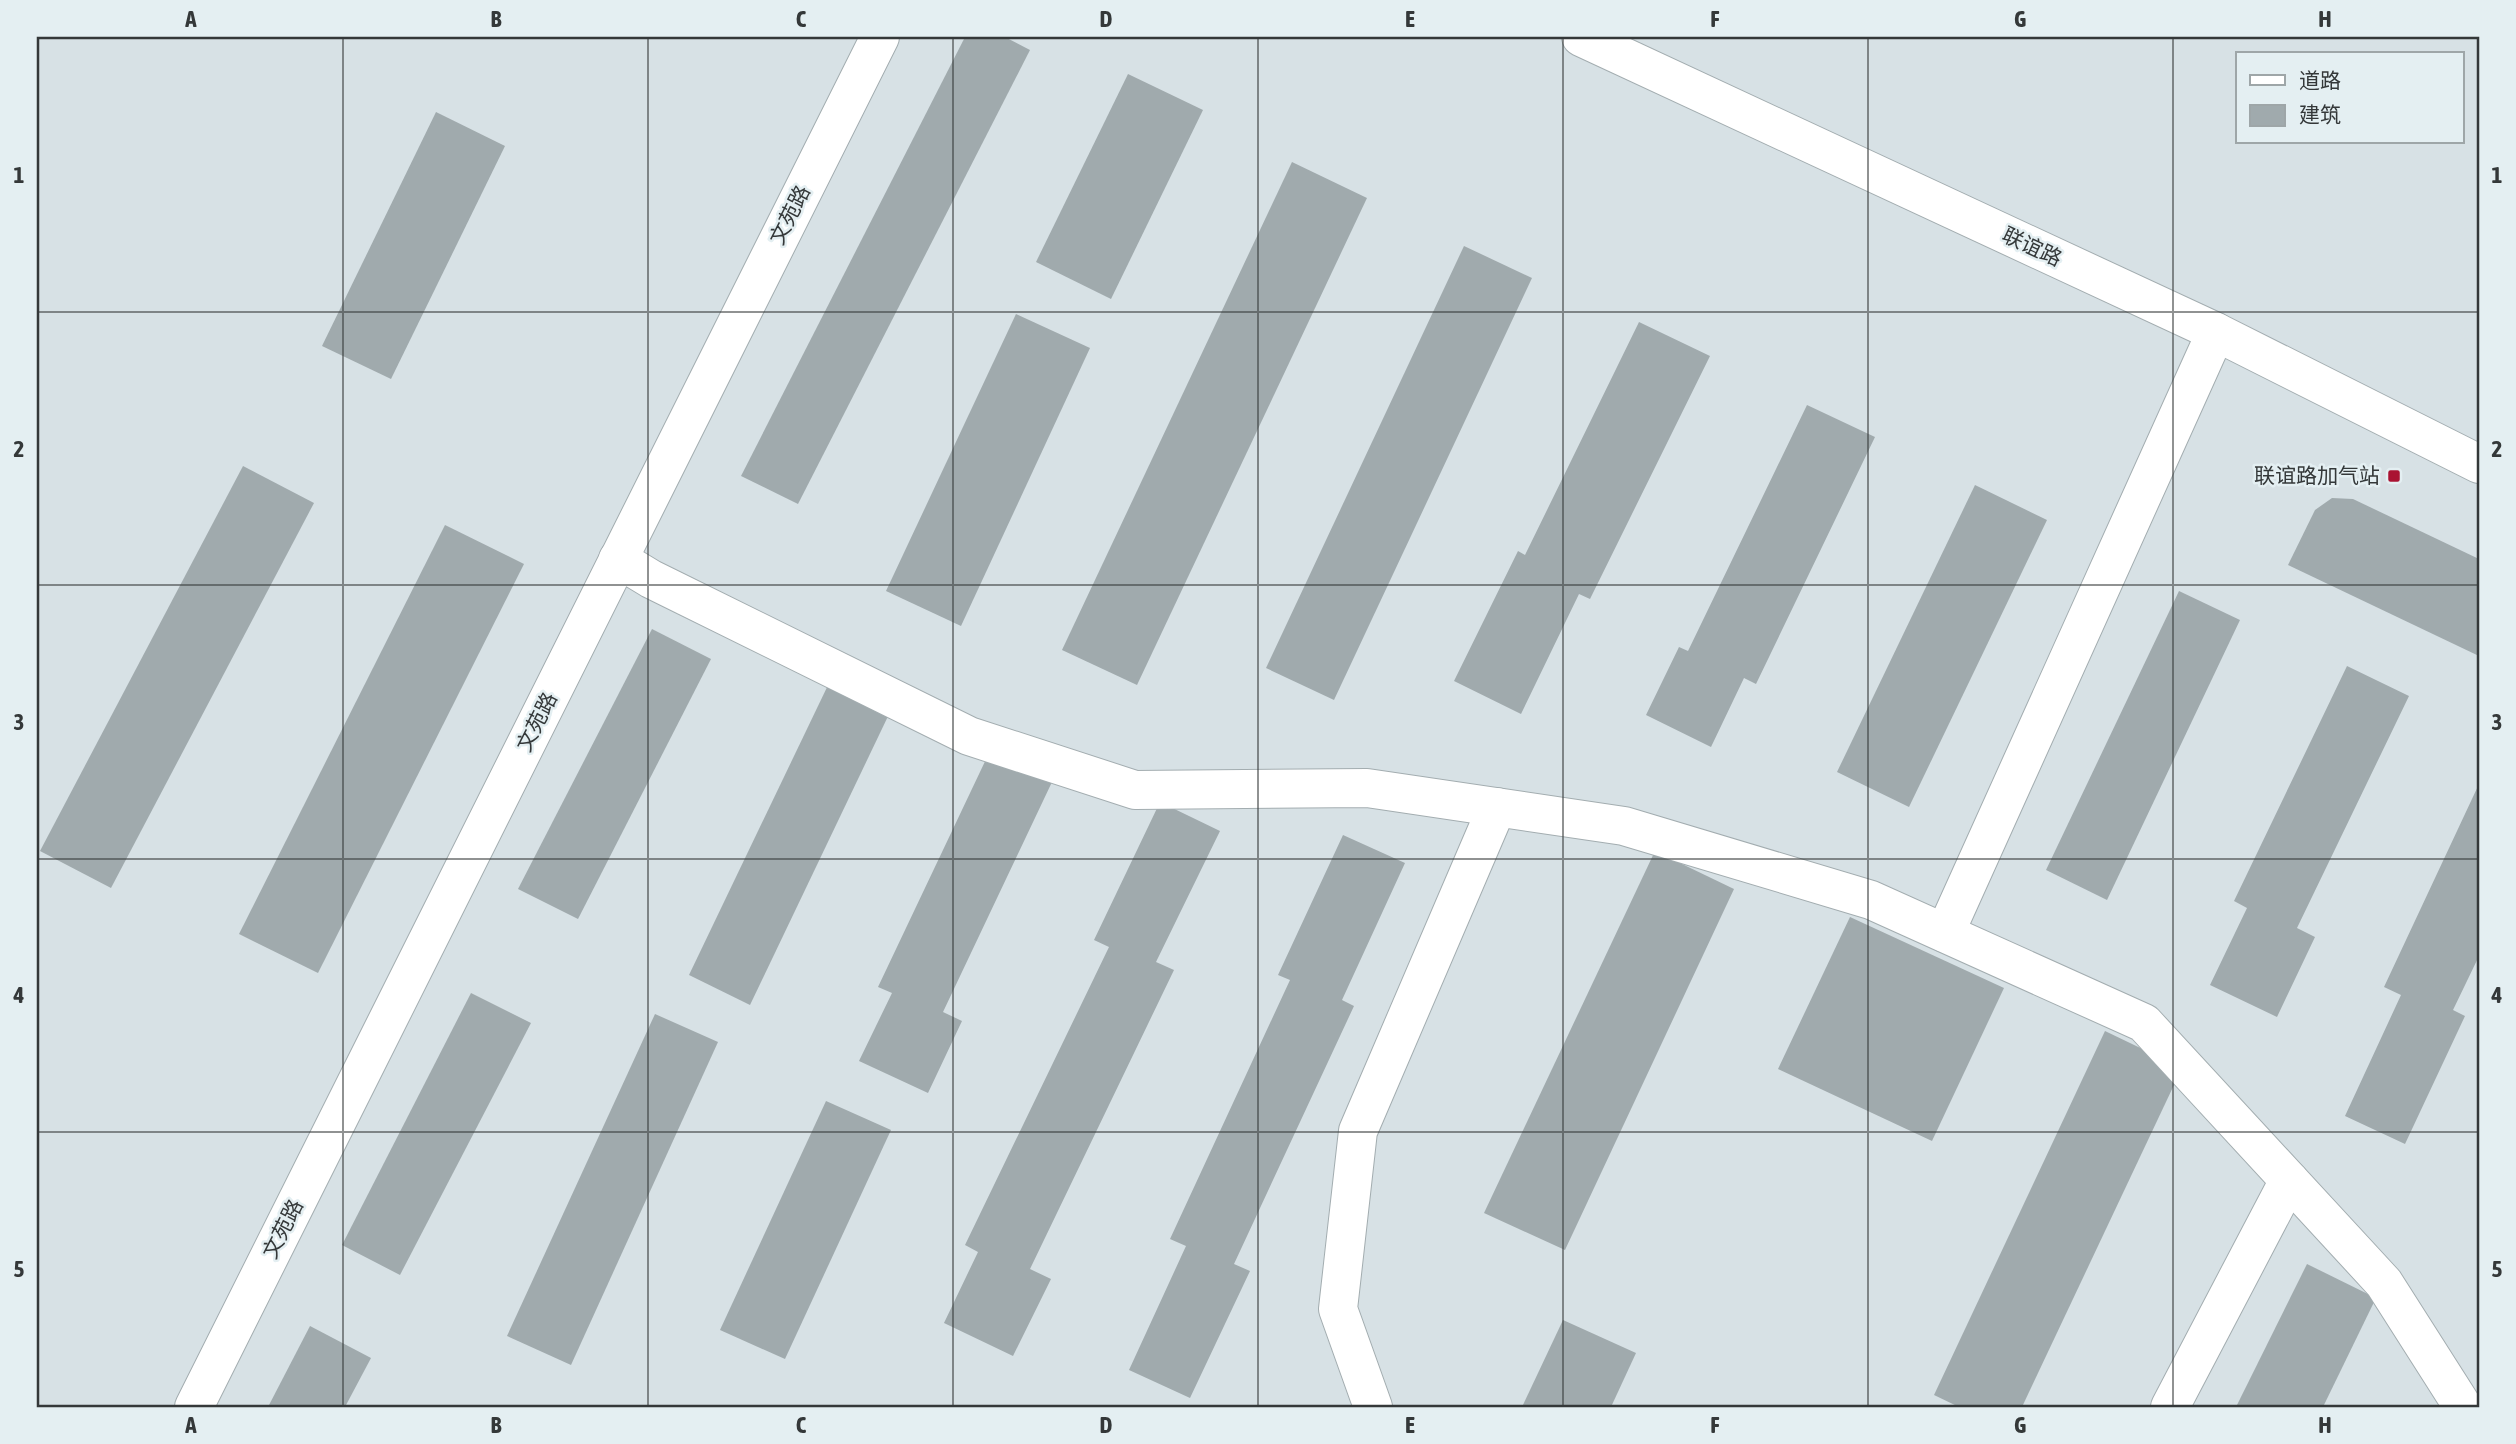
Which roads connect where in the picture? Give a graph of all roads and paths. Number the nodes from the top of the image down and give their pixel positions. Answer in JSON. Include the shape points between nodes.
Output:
{"nodes":[{"id":1,"x":880,"y":37,"type":"edge"},
{"id":2,"x":1581,"y":37,"type":"edge"},
{"id":3,"x":2216,"y":332,"type":"junction"},
{"id":4,"x":2479,"y":464,"type":"edge"},
{"id":5,"x":618,"y":559,"type":"junction"},
{"id":6,"x":1497,"y":807,"type":"junction"},
{"id":7,"x":1945,"y":933,"type":"junction"},
{"id":8,"x":2289,"y":1180,"type":"junction"},
{"id":9,"x":194,"y":1407,"type":"edge"},
{"id":10,"x":1373,"y":1407,"type":"edge"},
{"id":11,"x":2170,"y":1407,"type":"edge"},
{"id":12,"x":2463,"y":1407,"type":"edge"}],
"edges":[{"from":1,"to":5,"type":"street","name":"文苑路"},
{"from":2,"to":3,"type":"street","name":"联谊路"},
{"from":3,"to":4,"type":"street","name":"联谊路"},
{"from":3,"to":7,"type":"street"},
{"from":5,"to":6,"type":"street","via":[[969,736],[1135,790],[1367,788]]},
{"from":5,"to":9,"type":"street","name":"文苑路"},
{"from":6,"to":7,"type":"street","via":[[1624,826],[1871,900]]},
{"from":6,"to":10,"type":"street","via":[[1358,1130],[1338,1309]]},
{"from":7,"to":8,"type":"street","via":[[2144,1023]]},
{"from":8,"to":11,"type":"street"},
{"from":8,"to":12,"type":"street","via":[[2384,1283]]}]}
